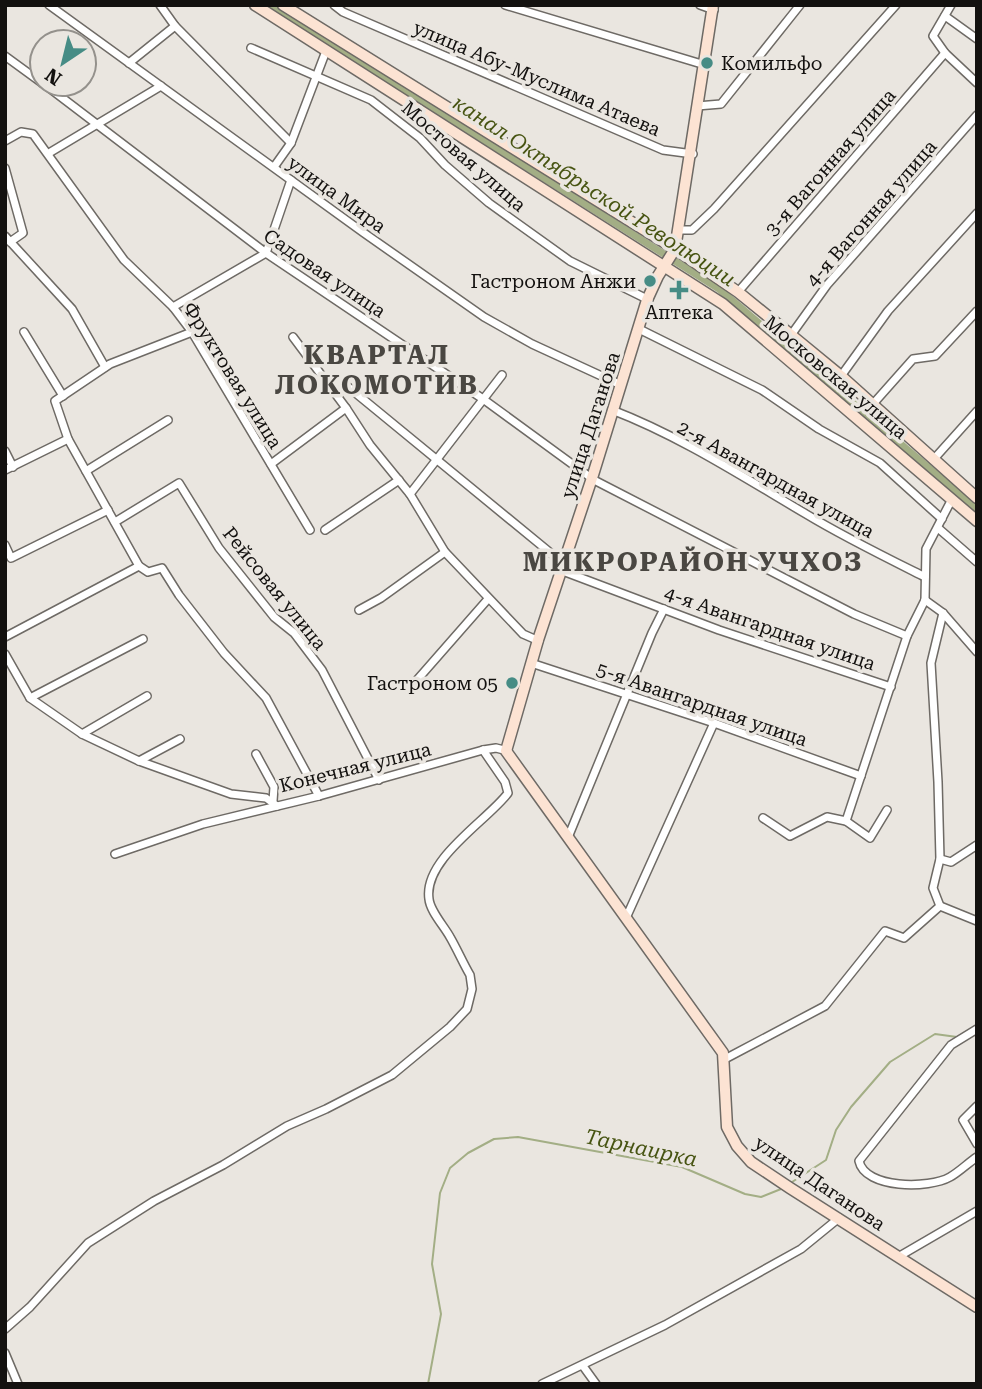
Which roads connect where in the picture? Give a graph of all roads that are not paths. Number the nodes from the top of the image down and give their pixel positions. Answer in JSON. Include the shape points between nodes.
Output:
{"nodes":[{"id":1,"x":49,"y":5,"type":"edge"},
{"id":2,"x":160,"y":5,"type":"edge"},
{"id":3,"x":255,"y":5,"type":"edge"},
{"id":4,"x":283,"y":5,"type":"edge"},
{"id":5,"x":334,"y":5,"type":"edge"},
{"id":6,"x":505,"y":5,"type":"edge"},
{"id":7,"x":700,"y":5,"type":"edge"},
{"id":8,"x":800,"y":5,"type":"edge"},
{"id":9,"x":896,"y":5,"type":"edge"},
{"id":10,"x":951,"y":5,"type":"edge"},
{"id":11,"x":713,"y":7,"type":"edge"},
{"id":12,"x":945,"y":16,"type":"junction"},
{"id":13,"x":175,"y":26,"type":"junction"},
{"id":14,"x":977,"y":39,"type":"edge"},
{"id":15,"x":251,"y":48,"type":"dead end"},
{"id":16,"x":326,"y":51,"type":"junction"},
{"id":17,"x":945,"y":53,"type":"junction"},
{"id":18,"x":5,"y":56,"type":"edge"},
{"id":19,"x":130,"y":63,"type":"junction"},
{"id":20,"x":705,"y":65,"type":"junction"},
{"id":21,"x":28,"y":72,"type":"edge"},
{"id":22,"x":315,"y":77,"type":"junction"},
{"id":23,"x":977,"y":83,"type":"edge"},
{"id":24,"x":161,"y":86,"type":"junction"},
{"id":25,"x":63,"y":98,"type":"edge"},
{"id":26,"x":698,"y":106,"type":"junction"},
{"id":27,"x":977,"y":115,"type":"edge"},
{"id":28,"x":96,"y":123,"type":"junction"},
{"id":29,"x":6,"y":139,"type":"edge"},
{"id":30,"x":291,"y":143,"type":"junction"},
{"id":31,"x":49,"y":153,"type":"junction"},
{"id":32,"x":692,"y":154,"type":"junction"},
{"id":33,"x":274,"y":167,"type":"junction"},
{"id":34,"x":5,"y":168,"type":"edge"},
{"id":35,"x":291,"y":180,"type":"junction"},
{"id":36,"x":977,"y":213,"type":"edge"},
{"id":37,"x":680,"y":229,"type":"junction"},
{"id":38,"x":8,"y":239,"type":"edge"},
{"id":39,"x":677,"y":251,"type":"junction"},
{"id":40,"x":266,"y":253,"type":"junction"},
{"id":41,"x":666,"y":268,"type":"junction"},
{"id":42,"x":738,"y":292,"type":"junction"},
{"id":43,"x":648,"y":300,"type":"junction"},
{"id":44,"x":173,"y":307,"type":"junction"},
{"id":45,"x":977,"y":311,"type":"edge"},
{"id":46,"x":640,"y":329,"type":"junction"},
{"id":47,"x":24,"y":332,"type":"dead end"},
{"id":48,"x":192,"y":332,"type":"junction"},
{"id":49,"x":791,"y":335,"type":"junction"},
{"id":50,"x":293,"y":337,"type":"dead end"},
{"id":51,"x":105,"y":368,"type":"junction"},
{"id":52,"x":502,"y":375,"type":"dead end"},
{"id":53,"x":841,"y":376,"type":"junction"},
{"id":54,"x":620,"y":384,"type":"junction"},
{"id":55,"x":335,"y":394,"type":"junction"},
{"id":56,"x":63,"y":396,"type":"junction"},
{"id":57,"x":483,"y":399,"type":"junction"},
{"id":58,"x":873,"y":404,"type":"junction"},
{"id":59,"x":346,"y":408,"type":"junction"},
{"id":60,"x":613,"y":410,"type":"junction"},
{"id":61,"x":977,"y":411,"type":"edge"},
{"id":62,"x":168,"y":420,"type":"dead end"},
{"id":63,"x":68,"y":439,"type":"junction"},
{"id":64,"x":5,"y":452,"type":"edge"},
{"id":65,"x":436,"y":460,"type":"junction"},
{"id":66,"x":933,"y":460,"type":"junction"},
{"id":67,"x":271,"y":464,"type":"junction"},
{"id":68,"x":9,"y":469,"type":"edge"},
{"id":69,"x":86,"y":471,"type":"junction"},
{"id":70,"x":593,"y":479,"type":"junction"},
{"id":71,"x":399,"y":480,"type":"junction"},
{"id":72,"x":410,"y":494,"type":"junction"},
{"id":73,"x":977,"y":498,"type":"edge"},
{"id":74,"x":952,"y":499,"type":"junction"},
{"id":75,"x":108,"y":510,"type":"junction"},
{"id":76,"x":942,"y":519,"type":"junction"},
{"id":77,"x":977,"y":521,"type":"edge"},
{"id":78,"x":115,"y":522,"type":"junction"},
{"id":79,"x":937,"y":528,"type":"junction"},
{"id":80,"x":310,"y":530,"type":"dead end"},
{"id":81,"x":325,"y":530,"type":"dead end"},
{"id":82,"x":5,"y":545,"type":"edge"},
{"id":83,"x":445,"y":552,"type":"junction"},
{"id":84,"x":977,"y":562,"type":"edge"},
{"id":85,"x":139,"y":566,"type":"junction"},
{"id":86,"x":562,"y":567,"type":"junction"},
{"id":87,"x":925,"y":577,"type":"junction"},
{"id":88,"x":488,"y":599,"type":"junction"},
{"id":89,"x":925,"y":600,"type":"junction"},
{"id":90,"x":664,"y":609,"type":"junction"},
{"id":91,"x":359,"y":610,"type":"dead end"},
{"id":92,"x":943,"y":613,"type":"junction"},
{"id":93,"x":906,"y":636,"type":"junction"},
{"id":94,"x":5,"y":637,"type":"edge"},
{"id":95,"x":143,"y":639,"type":"dead end"},
{"id":96,"x":539,"y":640,"type":"junction"},
{"id":97,"x":977,"y":652,"type":"edge"},
{"id":98,"x":5,"y":654,"type":"edge"},
{"id":99,"x":532,"y":663,"type":"junction"},
{"id":100,"x":417,"y":680,"type":"dead end"},
{"id":101,"x":891,"y":687,"type":"junction"},
{"id":102,"x":628,"y":694,"type":"junction"},
{"id":103,"x":147,"y":696,"type":"dead end"},
{"id":104,"x":30,"y":698,"type":"junction"},
{"id":105,"x":714,"y":723,"type":"junction"},
{"id":106,"x":82,"y":734,"type":"junction"},
{"id":107,"x":180,"y":739,"type":"dead end"},
{"id":108,"x":482,"y":750,"type":"junction"},
{"id":109,"x":507,"y":751,"type":"junction"},
{"id":110,"x":256,"y":754,"type":"dead end"},
{"id":111,"x":139,"y":761,"type":"junction"},
{"id":112,"x":861,"y":776,"type":"junction"},
{"id":113,"x":379,"y":780,"type":"junction"},
{"id":114,"x":318,"y":796,"type":"junction"},
{"id":115,"x":275,"y":804,"type":"junction"},
{"id":116,"x":887,"y":810,"type":"dead end"},
{"id":117,"x":763,"y":818,"type":"dead end"},
{"id":118,"x":846,"y":821,"type":"junction"},
{"id":119,"x":568,"y":836,"type":"junction"},
{"id":120,"x":977,"y":845,"type":"edge"},
{"id":121,"x":115,"y":854,"type":"dead end"},
{"id":122,"x":940,"y":859,"type":"junction"},
{"id":123,"x":940,"y":906,"type":"junction"},
{"id":124,"x":626,"y":917,"type":"junction"},
{"id":125,"x":977,"y":922,"type":"edge"},
{"id":126,"x":977,"y":1029,"type":"edge"},
{"id":127,"x":724,"y":1060,"type":"junction"},
{"id":128,"x":977,"y":1106,"type":"edge"},
{"id":129,"x":977,"y":1144,"type":"edge"},
{"id":130,"x":977,"y":1157,"type":"edge"},
{"id":131,"x":977,"y":1210,"type":"edge"},
{"id":132,"x":839,"y":1219,"type":"junction"},
{"id":133,"x":899,"y":1256,"type":"junction"},
{"id":134,"x":977,"y":1305,"type":"edge"},
{"id":135,"x":5,"y":1329,"type":"edge"},
{"id":136,"x":5,"y":1353,"type":"edge"},
{"id":137,"x":583,"y":1366,"type":"junction"},
{"id":138,"x":18,"y":1384,"type":"edge"},
{"id":139,"x":542,"y":1384,"type":"edge"},
{"id":140,"x":596,"y":1384,"type":"edge"}],
"edges":[{"from":1,"to":19,"type":"street","name":"улица Мира"},
{"from":2,"to":13,"type":"street"},
{"from":3,"to":16,"type":"main road","name":"Московская улица"},
{"from":4,"to":39,"type":"main road"},
{"from":5,"to":32,"type":"street","name":"улица Абу-Муслима Атаева","via":[[663,150]]},
{"from":6,"to":20,"type":"street"},
{"from":7,"to":11,"type":"street"},
{"from":8,"to":26,"type":"street","via":[[721,104]]},
{"from":9,"to":37,"type":"street","via":[[714,209],[692,230]]},
{"from":10,"to":12,"type":"street"},
{"from":11,"to":20,"type":"main road","name":"улица Даганова"},
{"from":12,"to":14,"type":"street"},
{"from":12,"to":17,"type":"street","via":[[933,36]]},
{"from":13,"to":19,"type":"street"},
{"from":13,"to":30,"type":"street"},
{"from":15,"to":22,"type":"street","name":"Мостовая улица"},
{"from":16,"to":22,"type":"street"},
{"from":16,"to":41,"type":"main road","name":"Московская улица"},
{"from":17,"to":23,"type":"street"},
{"from":17,"to":42,"type":"street","name":"3-я Вагонная улица"},
{"from":18,"to":21,"type":"street","name":"Садовая улица"},
{"from":19,"to":24,"type":"street","name":"улица Мира"},
{"from":20,"to":26,"type":"main road","name":"улица Даганова"},
{"from":22,"to":30,"type":"street"},
{"from":22,"to":43,"type":"street","name":"Мостовая улица","via":[[384,108],[489,203],[570,261]]},
{"from":24,"to":28,"type":"street"},
{"from":24,"to":33,"type":"street","name":"улица Мира"},
{"from":25,"to":28,"type":"street","name":"Садовая улица"},
{"from":26,"to":32,"type":"main road","name":"улица Даганова"},
{"from":27,"to":49,"type":"street","name":"4-я Вагонная улица","via":[[827,285]]},
{"from":28,"to":31,"type":"street"},
{"from":28,"to":40,"type":"street","name":"Садовая улица"},
{"from":29,"to":31,"type":"street","name":"Фруктовая улица","via":[[21,132],[33,134]]},
{"from":30,"to":33,"type":"street"},
{"from":31,"to":44,"type":"street","name":"Фруктовая улица","via":[[124,260]]},
{"from":32,"to":37,"type":"main road","name":"улица Даганова"},
{"from":33,"to":35,"type":"street","name":"улица Мира"},
{"from":34,"to":38,"type":"street","via":[[23,233]]},
{"from":35,"to":40,"type":"street"},
{"from":35,"to":54,"type":"street","name":"улица Мира","via":[[484,317]]},
{"from":36,"to":53,"type":"street","via":[[888,311]]},
{"from":37,"to":39,"type":"main road","name":"улица Даганова"},
{"from":38,"to":51,"type":"street","via":[[72,309]]},
{"from":39,"to":41,"type":"main road","name":"улица Даганова"},
{"from":39,"to":42,"type":"main road"},
{"from":40,"to":44,"type":"street"},
{"from":40,"to":57,"type":"street","name":"Садовая улица"},
{"from":41,"to":43,"type":"main road","name":"улица Даганова"},
{"from":41,"to":74,"type":"main road","name":"Московская улица","via":[[723,304]]},
{"from":42,"to":49,"type":"main road"},
{"from":43,"to":46,"type":"main road","name":"улица Даганова"},
{"from":44,"to":48,"type":"street","name":"Фруктовая улица"},
{"from":45,"to":58,"type":"street","via":[[935,356],[913,359]]},
{"from":46,"to":54,"type":"main road","name":"улица Даганова"},
{"from":46,"to":76,"type":"street","via":[[762,390],[880,463]]},
{"from":47,"to":56,"type":"street"},
{"from":48,"to":51,"type":"street"},
{"from":48,"to":67,"type":"street","name":"Фруктовая улица"},
{"from":49,"to":53,"type":"main road"},
{"from":50,"to":55,"type":"street"},
{"from":51,"to":56,"type":"street"},
{"from":52,"to":57,"type":"street"},
{"from":53,"to":58,"type":"main road"},
{"from":54,"to":60,"type":"main road","name":"улица Даганова"},
{"from":55,"to":59,"type":"street"},
{"from":55,"to":65,"type":"street","name":"4-я Авангардная улица","via":[[347,386]]},
{"from":56,"to":63,"type":"street","via":[[55,401]]},
{"from":57,"to":65,"type":"street"},
{"from":57,"to":70,"type":"street","name":"Садовая улица"},
{"from":58,"to":66,"type":"main road"},
{"from":59,"to":67,"type":"street"},
{"from":59,"to":71,"type":"street"},
{"from":60,"to":70,"type":"main road","name":"улица Даганова"},
{"from":60,"to":87,"type":"street","name":"2-я Авангардная улица"},
{"from":61,"to":66,"type":"street"},
{"from":62,"to":69,"type":"street"},
{"from":63,"to":68,"type":"street"},
{"from":63,"to":69,"type":"street"},
{"from":64,"to":68,"type":"street"},
{"from":65,"to":72,"type":"street"},
{"from":65,"to":86,"type":"street","name":"4-я Авангардная улица"},
{"from":66,"to":73,"type":"main road"},
{"from":67,"to":80,"type":"street","name":"Фруктовая улица"},
{"from":69,"to":75,"type":"street"},
{"from":70,"to":86,"type":"main road","name":"улица Даганова"},
{"from":70,"to":93,"type":"street","name":"Садовая улица","via":[[854,614]]},
{"from":71,"to":72,"type":"street"},
{"from":71,"to":81,"type":"street"},
{"from":72,"to":83,"type":"street"},
{"from":74,"to":76,"type":"street"},
{"from":74,"to":77,"type":"main road","name":"Московская улица"},
{"from":75,"to":78,"type":"street"},
{"from":75,"to":82,"type":"street","via":[[11,558]]},
{"from":76,"to":79,"type":"street"},
{"from":78,"to":85,"type":"street"},
{"from":78,"to":113,"type":"street","name":"Рейсовая улица","via":[[179,484],[219,548],[323,670]]},
{"from":79,"to":84,"type":"street"},
{"from":79,"to":87,"type":"street","via":[[926,549]]},
{"from":83,"to":88,"type":"street"},
{"from":83,"to":91,"type":"street"},
{"from":85,"to":94,"type":"street"},
{"from":85,"to":114,"type":"street","via":[[148,572],[162,568],[224,653],[266,698]]},
{"from":86,"to":90,"type":"street","name":"4-я Авангардная улица"},
{"from":86,"to":96,"type":"main road","name":"улица Даганова"},
{"from":87,"to":89,"type":"street"},
{"from":88,"to":96,"type":"street","via":[[523,634]]},
{"from":88,"to":100,"type":"street"},
{"from":89,"to":92,"type":"street"},
{"from":89,"to":93,"type":"street"},
{"from":90,"to":101,"type":"street","name":"4-я Авангардная улица"},
{"from":90,"to":102,"type":"street"},
{"from":92,"to":97,"type":"street"},
{"from":92,"to":122,"type":"street","via":[[931,663]]},
{"from":93,"to":101,"type":"street"},
{"from":95,"to":104,"type":"street"},
{"from":96,"to":99,"type":"main road","name":"улица Даганова"},
{"from":98,"to":104,"type":"street","name":"Конечная улица"},
{"from":99,"to":102,"type":"street","name":"5-я Авангардная улица"},
{"from":99,"to":109,"type":"main road","name":"улица Даганова"},
{"from":101,"to":112,"type":"street"},
{"from":102,"to":105,"type":"street","name":"5-я Авангардная улица"},
{"from":102,"to":119,"type":"street"},
{"from":103,"to":106,"type":"street"},
{"from":104,"to":106,"type":"street","name":"Конечная улица"},
{"from":105,"to":112,"type":"street","name":"5-я Авангардная улица"},
{"from":105,"to":124,"type":"street"},
{"from":106,"to":111,"type":"street","name":"Конечная улица"},
{"from":107,"to":111,"type":"street"},
{"from":108,"to":109,"type":"street","name":"Конечная улица"},
{"from":108,"to":113,"type":"street","name":"Конечная улица"},
{"from":108,"to":135,"type":"street","via":[[508,793],[445,856],[432,880],[429,899],[470,975],[471,1000],[461,1017],[392,1076],[287,1126],[88,1243]]},
{"from":109,"to":119,"type":"main road","name":"улица Даганова"},
{"from":110,"to":115,"type":"street","via":[[274,787]]},
{"from":111,"to":115,"type":"street","name":"Конечная улица","via":[[231,794],[266,798]]},
{"from":112,"to":118,"type":"street"},
{"from":113,"to":114,"type":"street","name":"Конечная улица"},
{"from":114,"to":115,"type":"street","name":"Конечная улица"},
{"from":115,"to":121,"type":"street"},
{"from":116,"to":118,"type":"street","via":[[870,838]]},
{"from":117,"to":118,"type":"street","via":[[790,836],[827,817]]},
{"from":119,"to":124,"type":"main road","name":"улица Даганова"},
{"from":120,"to":122,"type":"street","via":[[951,862]]},
{"from":122,"to":123,"type":"street","via":[[933,888]]},
{"from":123,"to":125,"type":"street"},
{"from":123,"to":127,"type":"street","via":[[904,938],[885,932],[825,1006]]},
{"from":124,"to":127,"type":"main road","name":"улица Даганова"},
{"from":126,"to":130,"type":"street","via":[[951,1045],[859,1161],[867,1173],[882,1180],[932,1184]]},
{"from":127,"to":132,"type":"main road","name":"улица Даганова","via":[[727,1127],[737,1146],[751,1162]]},
{"from":128,"to":129,"type":"street","via":[[962,1120]]},
{"from":131,"to":133,"type":"street"},
{"from":132,"to":133,"type":"main road","name":"улица Даганова"},
{"from":132,"to":137,"type":"street","via":[[790,1255]]},
{"from":133,"to":134,"type":"main road","name":"улица Даганова"},
{"from":136,"to":138,"type":"street"},
{"from":137,"to":139,"type":"street"},
{"from":137,"to":140,"type":"street"}]}
